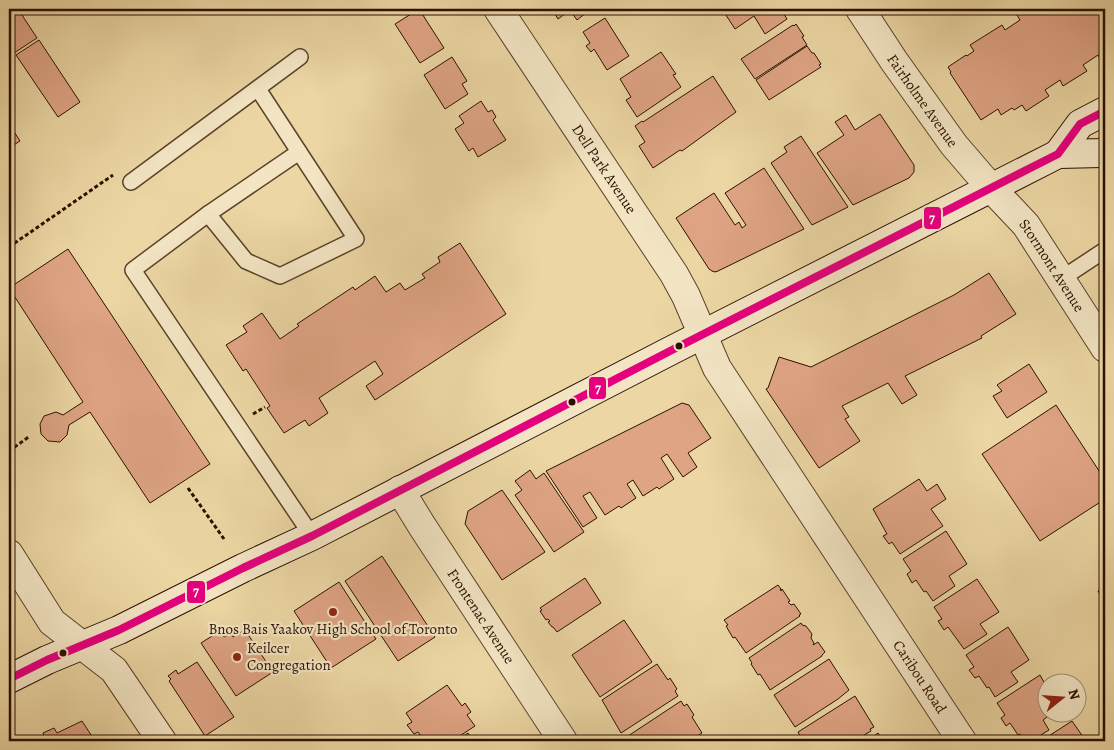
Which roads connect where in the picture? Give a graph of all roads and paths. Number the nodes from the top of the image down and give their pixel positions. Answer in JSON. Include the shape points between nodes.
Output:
{"nodes":[{"id":1,"x":498,"y":9,"type":"edge"},
{"id":2,"x":860,"y":9,"type":"edge"},
{"id":3,"x":300,"y":57,"type":"dead end"},
{"id":4,"x":258,"y":89,"type":"junction"},
{"id":5,"x":1105,"y":111,"type":"edge"},
{"id":6,"x":1105,"y":151,"type":"edge"},
{"id":7,"x":299,"y":152,"type":"junction"},
{"id":8,"x":1058,"y":154,"type":"junction"},
{"id":9,"x":131,"y":182,"type":"joint"},
{"id":10,"x":992,"y":188,"type":"junction"},
{"id":11,"x":208,"y":214,"type":"junction"},
{"id":12,"x":9,"y":247,"type":"edge"},
{"id":13,"x":1105,"y":250,"type":"edge"},
{"id":14,"x":1062,"y":279,"type":"junction"},
{"id":15,"x":702,"y":335,"type":"junction"},
{"id":16,"x":1105,"y":346,"type":"edge"},
{"id":17,"x":30,"y":436,"type":"dead end"},
{"id":18,"x":9,"y":451,"type":"edge"},
{"id":19,"x":188,"y":488,"type":"dead end"},
{"id":20,"x":400,"y":490,"type":"junction"},
{"id":21,"x":312,"y":536,"type":"junction"},
{"id":22,"x":224,"y":540,"type":"dead end"},
{"id":23,"x":9,"y":554,"type":"edge"},
{"id":24,"x":82,"y":646,"type":"junction"},
{"id":25,"x":9,"y":679,"type":"edge"},
{"id":26,"x":162,"y":741,"type":"edge"},
{"id":27,"x":563,"y":741,"type":"edge"},
{"id":28,"x":962,"y":741,"type":"edge"}],
"edges":[{"from":1,"to":15,"type":"street","name":"Dell Park Avenue","via":[[674,274]]},
{"from":2,"to":10,"type":"street","name":"Fairholme Avenue","via":[[954,145]]},
{"from":3,"to":4,"type":"lane"},
{"from":4,"to":7,"type":"lane"},
{"from":4,"to":9,"type":"lane"},
{"from":5,"to":8,"type":"street","via":[[1080,124]]},
{"from":6,"to":8,"type":"street"},
{"from":7,"to":11,"type":"lane"},
{"from":7,"to":11,"type":"lane","via":[[356,239],[280,276],[246,261]]},
{"from":8,"to":10,"type":"street"},
{"from":9,"to":12,"type":"path","via":[[112,174]]},
{"from":10,"to":14,"type":"street","name":"Stormont Avenue","via":[[1026,225]]},
{"from":10,"to":15,"type":"street"},
{"from":11,"to":21,"type":"lane","via":[[133,270]]},
{"from":13,"to":14,"type":"lane"},
{"from":14,"to":16,"type":"street","name":"Stormont Avenue"},
{"from":15,"to":20,"type":"street"},
{"from":15,"to":28,"type":"street","name":"Caribou Road","via":[[717,368]]},
{"from":17,"to":18,"type":"path"},
{"from":19,"to":22,"type":"path"},
{"from":20,"to":21,"type":"street"},
{"from":20,"to":27,"type":"street","name":"Frontenac Avenue"},
{"from":21,"to":24,"type":"street"},
{"from":23,"to":24,"type":"street","via":[[52,622]]},
{"from":24,"to":25,"type":"street"},
{"from":24,"to":26,"type":"street","via":[[114,670]]}]}
